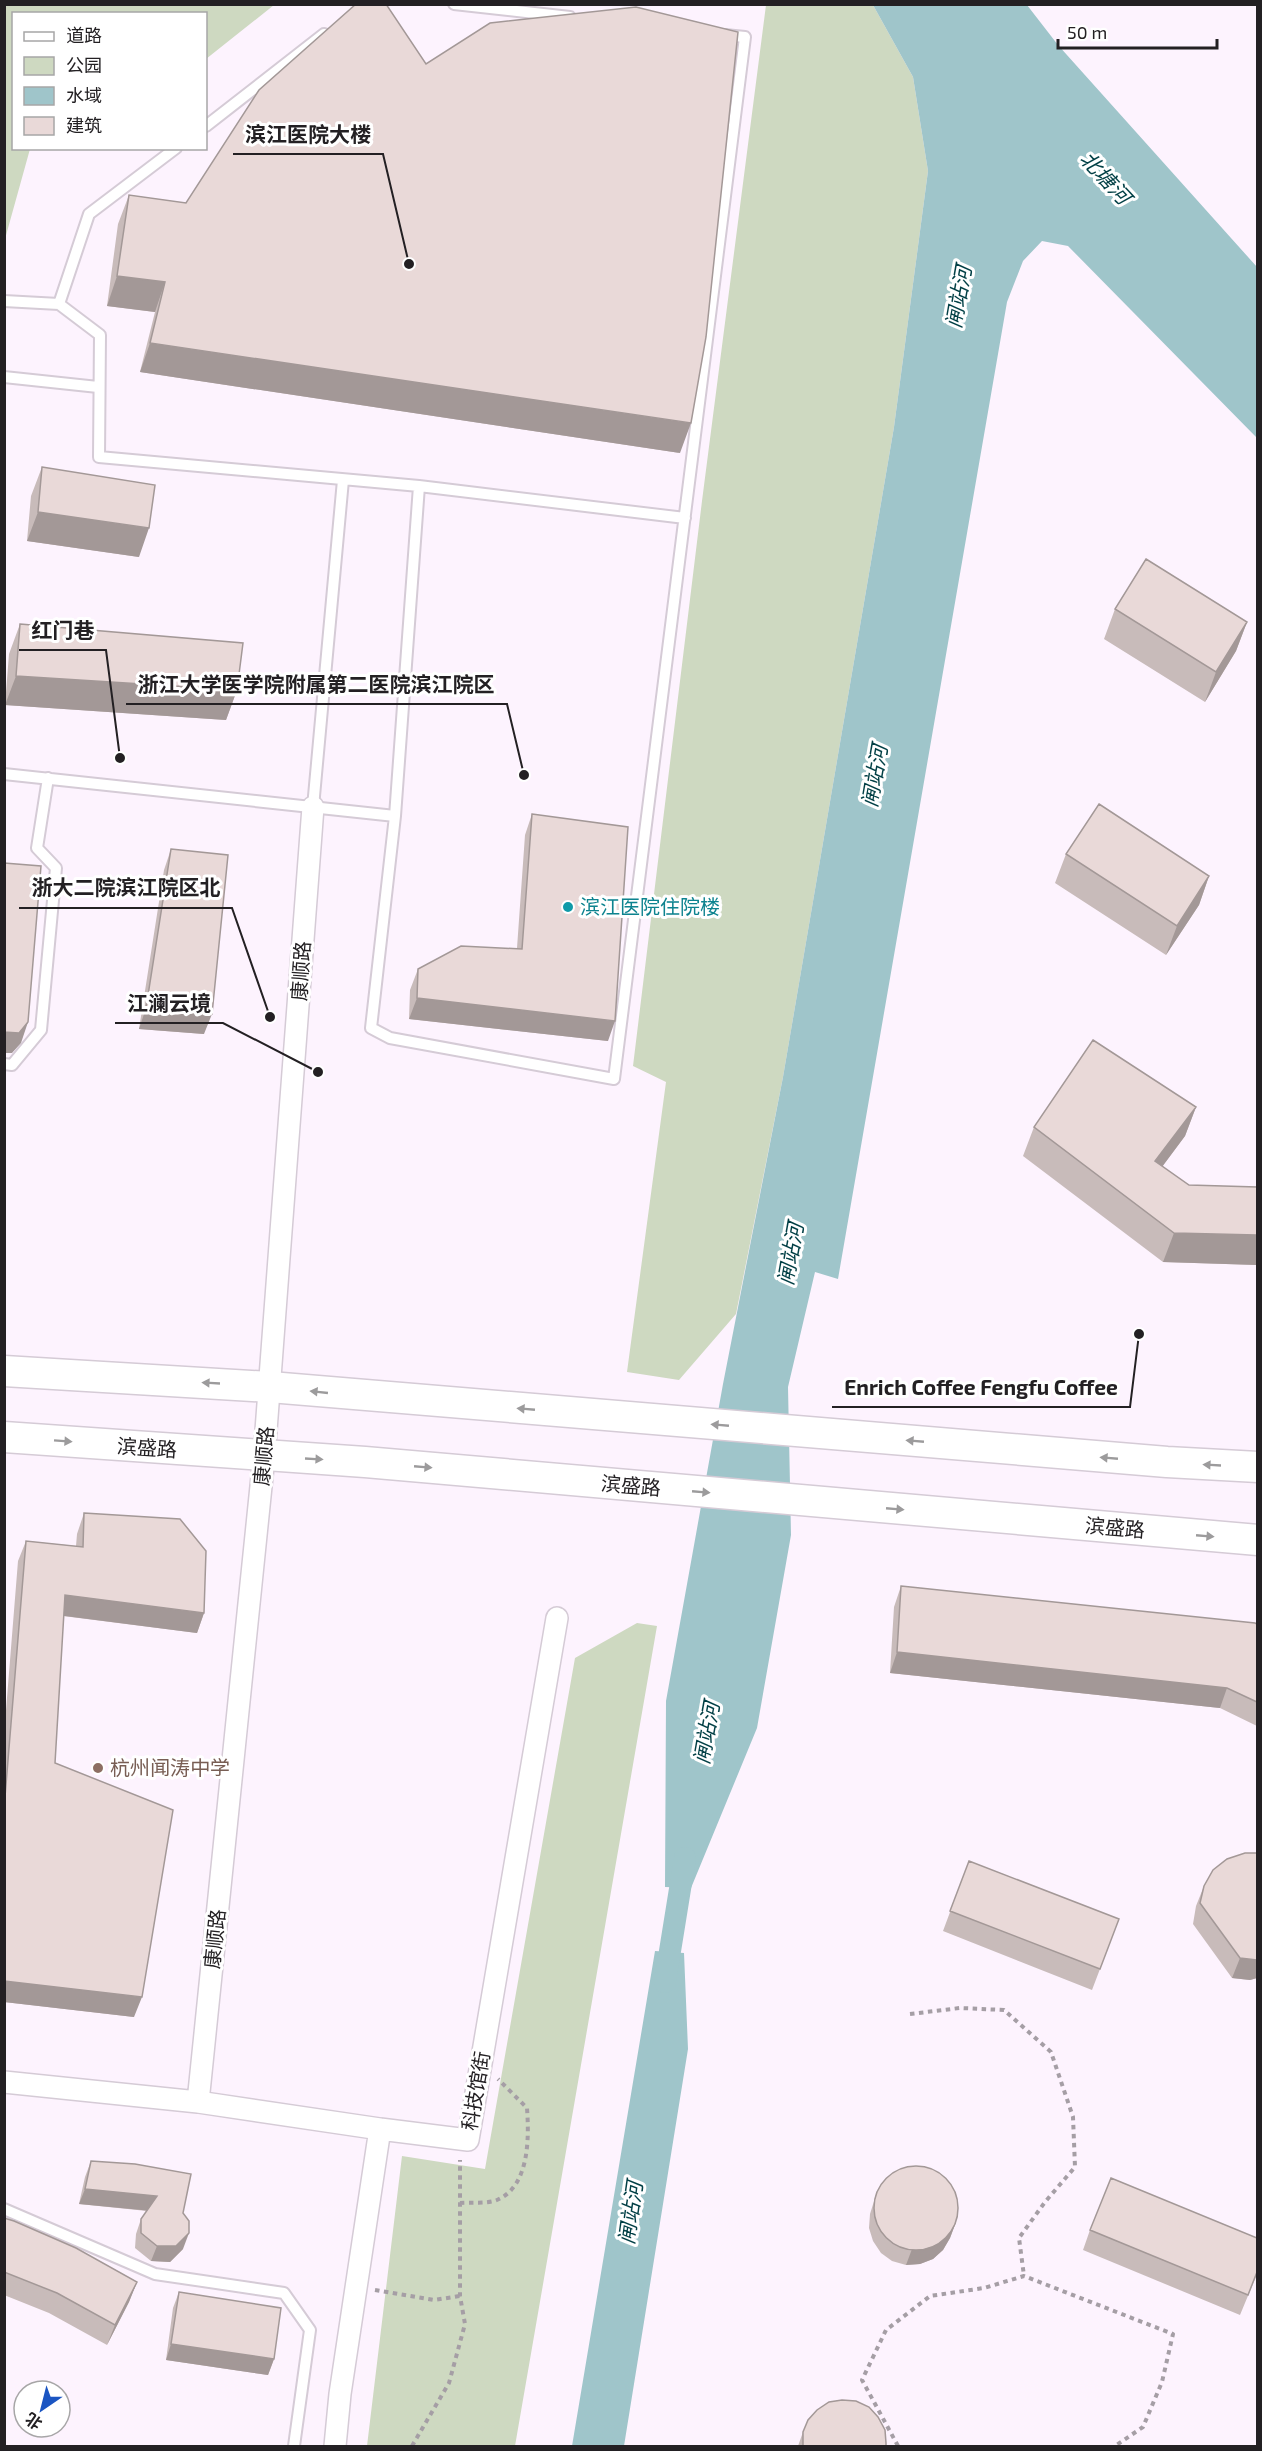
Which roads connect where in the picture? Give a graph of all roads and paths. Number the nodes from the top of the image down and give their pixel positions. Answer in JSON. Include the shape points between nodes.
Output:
{"nodes":[{"id":1,"x":454,"y":4,"type":"edge"},
{"id":2,"x":581,"y":18,"type":"edge"},
{"id":3,"x":335,"y":25,"type":"edge"},
{"id":4,"x":708,"y":33,"type":"edge"},
{"id":5,"x":207,"y":125,"type":"edge"},
{"id":6,"x":173,"y":150,"type":"edge"},
{"id":7,"x":4,"y":301,"type":"edge"},
{"id":8,"x":58,"y":304,"type":"junction"},
{"id":9,"x":4,"y":377,"type":"edge"},
{"id":10,"x":98,"y":387,"type":"junction"},
{"id":11,"x":343,"y":480,"type":"junction"},
{"id":12,"x":419,"y":486,"type":"junction"},
{"id":13,"x":685,"y":518,"type":"junction"},
{"id":14,"x":4,"y":774,"type":"edge"},
{"id":15,"x":48,"y":778,"type":"junction"},
{"id":16,"x":313,"y":807,"type":"junction"},
{"id":17,"x":395,"y":816,"type":"junction"},
{"id":18,"x":4,"y":1064,"type":"edge"},
{"id":19,"x":4,"y":1371,"type":"edge"},
{"id":20,"x":270,"y":1387,"type":"junction"},
{"id":21,"x":4,"y":1437,"type":"edge"},
{"id":22,"x":264,"y":1456,"type":"junction"},
{"id":23,"x":1257,"y":1467,"type":"edge"},
{"id":24,"x":1257,"y":1540,"type":"edge"},
{"id":25,"x":557,"y":1618,"type":"dead end"},
{"id":26,"x":910,"y":2014,"type":"dead end"},
{"id":27,"x":480,"y":2067,"type":"junction"},
{"id":28,"x":4,"y":2082,"type":"edge"},
{"id":29,"x":198,"y":2102,"type":"junction"},
{"id":30,"x":380,"y":2129,"type":"junction"},
{"id":31,"x":460,"y":2139,"type":"junction"},
{"id":32,"x":460,"y":2203,"type":"junction"},
{"id":33,"x":4,"y":2209,"type":"edge"},
{"id":34,"x":1024,"y":2276,"type":"junction"},
{"id":35,"x":357,"y":2285,"type":"junction"},
{"id":36,"x":460,"y":2295,"type":"junction"},
{"id":37,"x":294,"y":2446,"type":"edge"},
{"id":38,"x":335,"y":2446,"type":"edge"},
{"id":39,"x":412,"y":2446,"type":"edge"},
{"id":40,"x":898,"y":2446,"type":"edge"},
{"id":41,"x":1115,"y":2446,"type":"edge"}],
"edges":[{"from":1,"to":2,"type":"lane"},
{"from":3,"to":5,"type":"lane"},
{"from":4,"to":13,"type":"lane","via":[[745,37]]},
{"from":6,"to":8,"type":"lane","via":[[89,214]]},
{"from":7,"to":8,"type":"lane"},
{"from":8,"to":10,"type":"lane","via":[[100,335]]},
{"from":9,"to":10,"type":"lane"},
{"from":10,"to":11,"type":"lane","via":[[99,457]]},
{"from":11,"to":12,"type":"lane"},
{"from":11,"to":16,"type":"lane"},
{"from":12,"to":13,"type":"lane"},
{"from":12,"to":17,"type":"lane"},
{"from":13,"to":17,"type":"lane","via":[[614,1078],[390,1038],[371,1028]]},
{"from":14,"to":15,"type":"lane"},
{"from":15,"to":16,"type":"lane"},
{"from":15,"to":18,"type":"lane","via":[[37,848],[56,868],[41,1030],[12,1065]]},
{"from":16,"to":17,"type":"lane"},
{"from":16,"to":20,"type":"street","name":"康顺路"},
{"from":20,"to":19,"type":"main road","one_way":true},
{"from":20,"to":22,"type":"street","name":"康顺路"},
{"from":23,"to":20,"type":"main road","one_way":true},
{"from":21,"to":22,"type":"main road","name":"滨盛路","one_way":true},
{"from":22,"to":24,"type":"main road","name":"滨盛路","one_way":true},
{"from":22,"to":29,"type":"street","name":"康顺路"},
{"from":25,"to":27,"type":"street","name":"科技馆街"},
{"from":26,"to":34,"type":"path","via":[[960,2008],[1004,2010],[1051,2052],[1073,2117],[1075,2167],[1019,2238]]},
{"from":27,"to":31,"type":"street","name":"科技馆街","via":[[468,2139]]},
{"from":27,"to":32,"type":"path","via":[[503,2083],[527,2108],[529,2144],[516,2186],[497,2200]]},
{"from":28,"to":29,"type":"street","name":"科技馆街"},
{"from":29,"to":30,"type":"street","name":"科技馆街"},
{"from":30,"to":31,"type":"street","name":"科技馆街"},
{"from":30,"to":35,"type":"street"},
{"from":31,"to":32,"type":"path"},
{"from":32,"to":36,"type":"path"},
{"from":33,"to":37,"type":"lane","via":[[155,2274],[284,2293],[310,2330]]},
{"from":34,"to":40,"type":"path","via":[[984,2289],[930,2296],[886,2330],[862,2380]]},
{"from":34,"to":41,"type":"path","via":[[1173,2334],[1162,2382],[1143,2427]]},
{"from":35,"to":36,"type":"path","via":[[435,2300]]},
{"from":35,"to":38,"type":"street"},
{"from":36,"to":39,"type":"path","via":[[465,2324],[449,2382]]}]}
